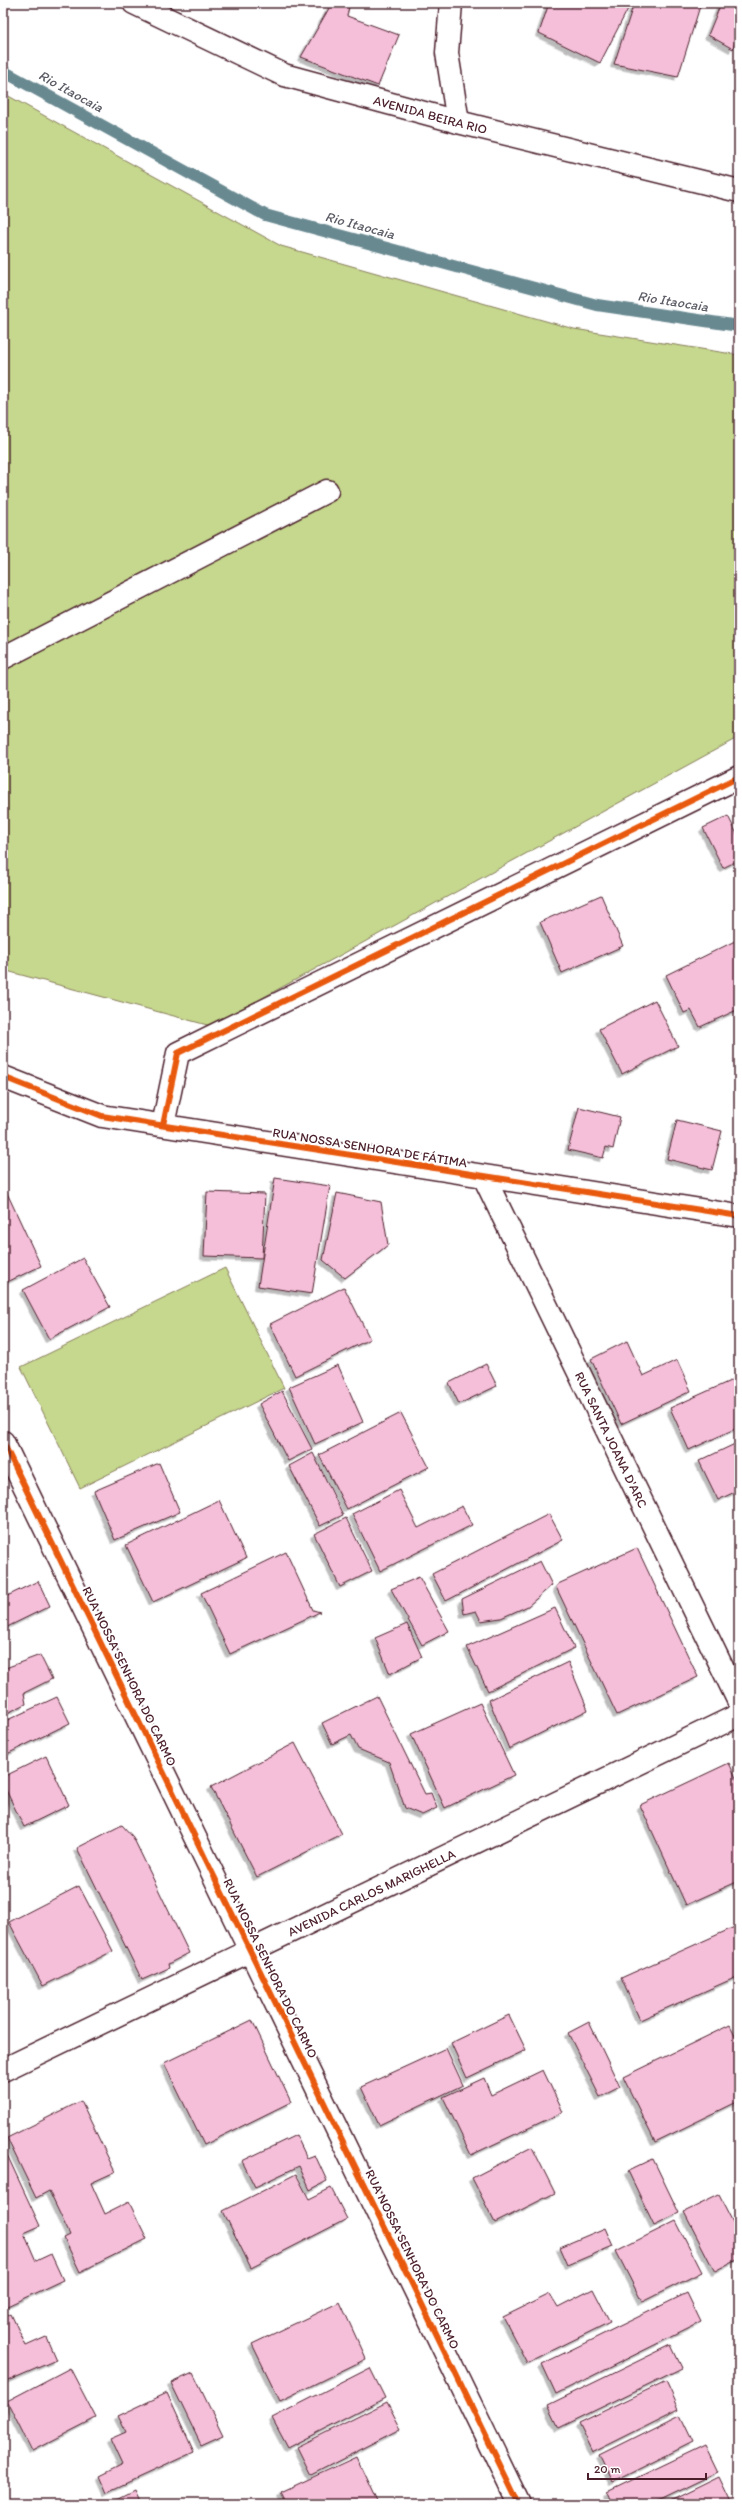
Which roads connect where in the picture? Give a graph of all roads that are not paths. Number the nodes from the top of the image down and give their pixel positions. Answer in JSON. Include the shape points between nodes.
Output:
{"nodes":[{"id":1,"x":134,"y":3,"type":"edge"},
{"id":2,"x":451,"y":3,"type":"edge"},
{"id":3,"x":458,"y":122,"type":"junction"},
{"id":4,"x":739,"y":191,"type":"edge"},
{"id":5,"x":327,"y":491,"type":"dead end"},
{"id":6,"x":3,"y":658,"type":"edge"},
{"id":7,"x":739,"y":777,"type":"edge"},
{"id":8,"x":3,"y":1077,"type":"edge"},
{"id":9,"x":163,"y":1125,"type":"junction"},
{"id":10,"x":484,"y":1177,"type":"junction"},
{"id":11,"x":739,"y":1216,"type":"edge"},
{"id":12,"x":3,"y":1442,"type":"edge"},
{"id":13,"x":739,"y":1702,"type":"edge"},
{"id":14,"x":739,"y":1715,"type":"edge"},
{"id":15,"x":251,"y":1951,"type":"junction"},
{"id":16,"x":3,"y":2070,"type":"edge"},
{"id":17,"x":520,"y":2504,"type":"edge"}],
"edges":[{"from":1,"to":3,"type":"street","name":"AVENIDA BEIRA RIO","via":[[284,75]]},
{"from":2,"to":3,"type":"street","via":[[447,53]]},
{"from":3,"to":4,"type":"street","name":"AVENIDA BEIRA RIO"},
{"from":5,"to":6,"type":"street"},
{"from":7,"to":9,"type":"street","via":[[178,1053]]},
{"from":8,"to":9,"type":"street","name":"RUA NOSSA SENHORA DE FÁTIMA","via":[[102,1116]]},
{"from":9,"to":10,"type":"street","name":"RUA NOSSA SENHORA DE FÁTIMA"},
{"from":10,"to":11,"type":"street","name":"RUA NOSSA SENHORA DE FÁTIMA"},
{"from":10,"to":13,"type":"street","name":"RUA SANTA JOANA D'ARC"},
{"from":12,"to":15,"type":"street","name":"RUA NOSSA SENHORA DO CARMO"},
{"from":14,"to":15,"type":"street","name":"AVENIDA CARLOS MARIGHELLA"},
{"from":15,"to":16,"type":"street","name":"AVENIDA CARLOS MARIGHELLA"},
{"from":15,"to":17,"type":"street","name":"RUA NOSSA SENHORA DO CARMO"}]}
